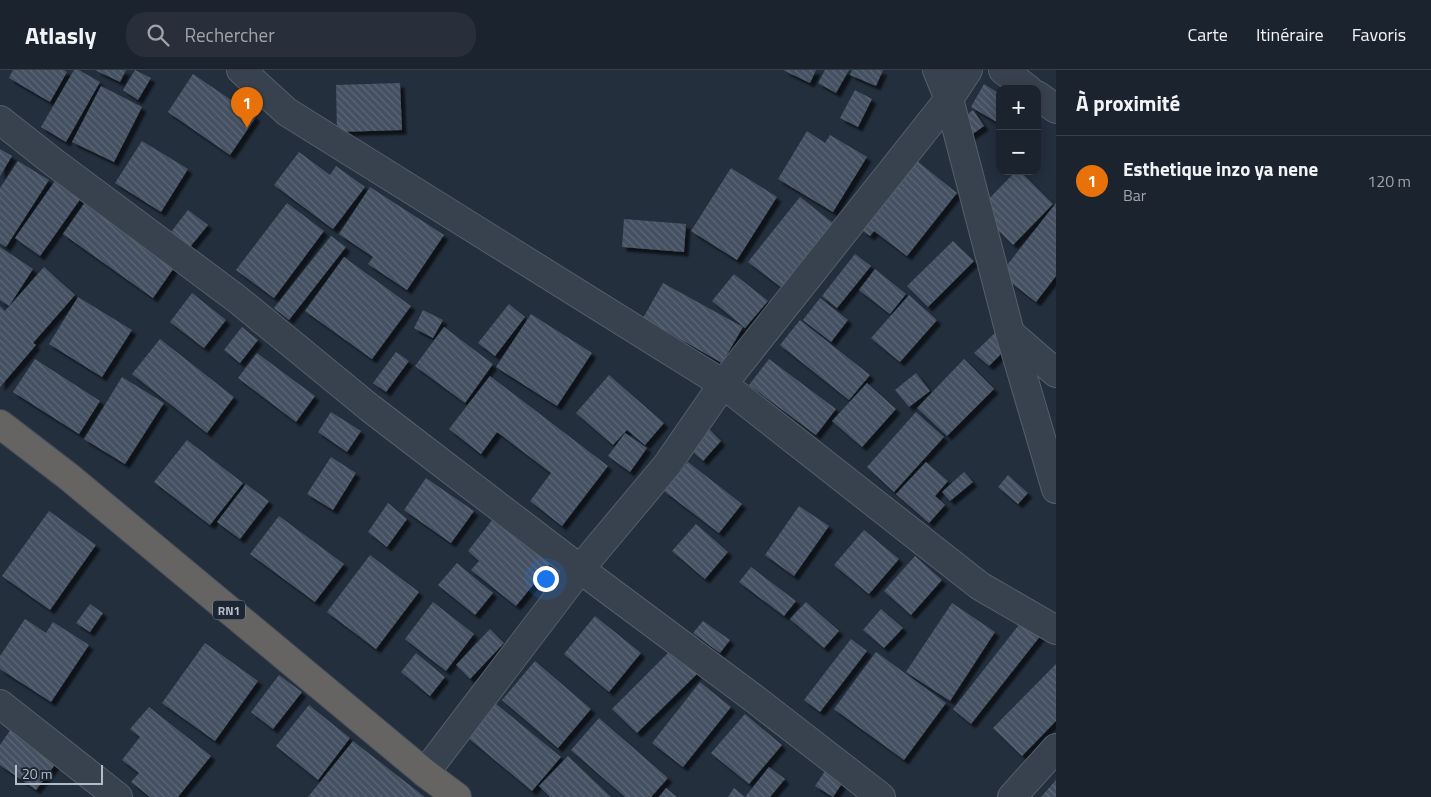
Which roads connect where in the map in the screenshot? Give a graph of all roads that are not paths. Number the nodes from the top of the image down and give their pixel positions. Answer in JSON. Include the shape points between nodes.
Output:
{"nodes":[{"id":1,"x":241,"y":70,"type":"edge"},
{"id":2,"x":937,"y":70,"type":"edge"},
{"id":3,"x":968,"y":70,"type":"edge"},
{"id":4,"x":1003,"y":70,"type":"edge"},
{"id":5,"x":1023,"y":85,"type":"edge"},
{"id":6,"x":1041,"y":98,"type":"edge"},
{"id":7,"x":949,"y":99,"type":"junction"},
{"id":8,"x":1056,"y":109,"type":"edge"},
{"id":9,"x":0,"y":120,"type":"edge"},
{"id":10,"x":1010,"y":333,"type":"junction"},
{"id":11,"x":1056,"y":373,"type":"edge"},
{"id":12,"x":723,"y":384,"type":"junction"},
{"id":13,"x":0,"y":424,"type":"edge"},
{"id":14,"x":1056,"y":489,"type":"edge"},
{"id":15,"x":580,"y":569,"type":"junction"},
{"id":16,"x":1056,"y":630,"type":"edge"},
{"id":17,"x":0,"y":704,"type":"edge"},
{"id":18,"x":1056,"y":748,"type":"edge"},
{"id":19,"x":425,"y":773,"type":"junction"},
{"id":20,"x":118,"y":797,"type":"edge"},
{"id":21,"x":457,"y":797,"type":"edge"},
{"id":22,"x":881,"y":797,"type":"edge"},
{"id":23,"x":1012,"y":797,"type":"edge"}],
"edges":[{"from":1,"to":12,"type":"street","via":[[287,112]]},
{"from":2,"to":7,"type":"street"},
{"from":3,"to":7,"type":"street"},
{"from":4,"to":5,"type":"street"},
{"from":6,"to":8,"type":"street"},
{"from":7,"to":10,"type":"street"},
{"from":7,"to":12,"type":"street"},
{"from":9,"to":15,"type":"street","via":[[237,299],[370,408]]},
{"from":10,"to":11,"type":"street"},
{"from":10,"to":14,"type":"street"},
{"from":12,"to":15,"type":"street","via":[[667,465]]},
{"from":12,"to":16,"type":"street","via":[[980,586]]},
{"from":13,"to":19,"type":"highway","number":"RN1","via":[[76,483]]},
{"from":15,"to":19,"type":"street"},
{"from":15,"to":22,"type":"street"},
{"from":17,"to":20,"type":"street"},
{"from":18,"to":23,"type":"street"},
{"from":19,"to":21,"type":"highway","number":"RN1"}]}
